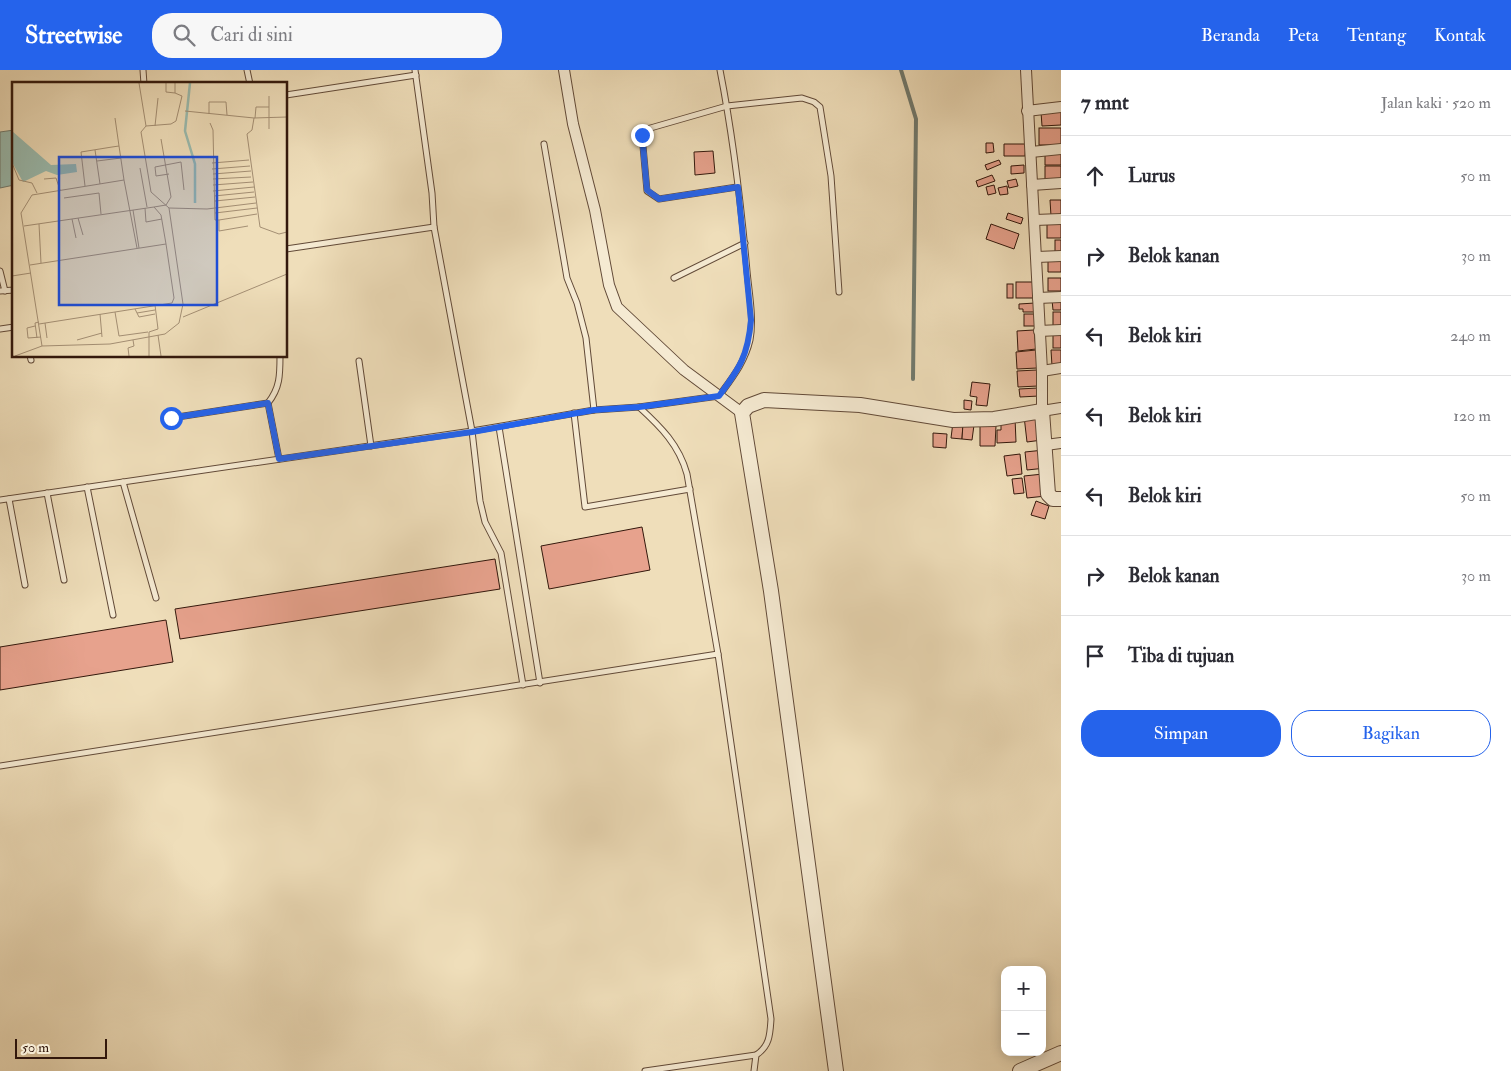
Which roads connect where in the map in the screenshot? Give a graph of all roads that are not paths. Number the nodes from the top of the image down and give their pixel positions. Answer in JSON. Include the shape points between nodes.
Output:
{"nodes":[{"id":1,"x":564,"y":70,"type":"edge"},
{"id":2,"x":720,"y":70,"type":"edge"},
{"id":3,"x":1026,"y":70,"type":"edge"},
{"id":4,"x":416,"y":72,"type":"edge"},
{"id":5,"x":288,"y":95,"type":"edge"},
{"id":6,"x":727,"y":106,"type":"junction"},
{"id":7,"x":1061,"y":107,"type":"edge"},
{"id":8,"x":1027,"y":111,"type":"junction"},
{"id":9,"x":544,"y":144,"type":"dead end"},
{"id":10,"x":1061,"y":149,"type":"edge"},
{"id":11,"x":1030,"y":152,"type":"junction"},
{"id":12,"x":1061,"y":183,"type":"edge"},
{"id":13,"x":1032,"y":185,"type":"junction"},
{"id":14,"x":738,"y":187,"type":"junction"},
{"id":15,"x":1061,"y":219,"type":"edge"},
{"id":16,"x":1035,"y":220,"type":"junction"},
{"id":17,"x":434,"y":227,"type":"junction"},
{"id":18,"x":745,"y":243,"type":"junction"},
{"id":19,"x":288,"y":249,"type":"edge"},
{"id":20,"x":1061,"y":256,"type":"edge"},
{"id":21,"x":1036,"y":257,"type":"junction"},
{"id":22,"x":0,"y":271,"type":"edge"},
{"id":23,"x":674,"y":278,"type":"dead end"},
{"id":24,"x":2,"y":291,"type":"edge"},
{"id":25,"x":840,"y":292,"type":"dead end"},
{"id":26,"x":1061,"y":297,"type":"edge"},
{"id":27,"x":1038,"y":298,"type":"junction"},
{"id":28,"x":1061,"y":330,"type":"edge"},
{"id":29,"x":1039,"y":331,"type":"junction"},
{"id":30,"x":280,"y":358,"type":"edge"},
{"id":31,"x":359,"y":361,"type":"dead end"},
{"id":32,"x":1061,"y":368,"type":"edge"},
{"id":33,"x":1042,"y":371,"type":"junction"},
{"id":34,"x":719,"y":396,"type":"junction"},
{"id":35,"x":268,"y":403,"type":"junction"},
{"id":36,"x":639,"y":407,"type":"junction"},
{"id":37,"x":1061,"y":408,"type":"edge"},
{"id":38,"x":594,"y":410,"type":"junction"},
{"id":39,"x":1042,"y":410,"type":"junction"},
{"id":40,"x":574,"y":413,"type":"junction"},
{"id":41,"x":742,"y":413,"type":"junction"},
{"id":42,"x":171,"y":418,"type":"dead end"},
{"id":43,"x":499,"y":426,"type":"junction"},
{"id":44,"x":472,"y":432,"type":"junction"},
{"id":45,"x":1061,"y":443,"type":"edge"},
{"id":46,"x":1046,"y":445,"type":"junction"},
{"id":47,"x":371,"y":446,"type":"junction"},
{"id":48,"x":279,"y":459,"type":"junction"},
{"id":49,"x":123,"y":482,"type":"junction"},
{"id":50,"x":86,"y":488,"type":"junction"},
{"id":51,"x":690,"y":489,"type":"junction"},
{"id":52,"x":46,"y":493,"type":"junction"},
{"id":53,"x":8,"y":499,"type":"junction"},
{"id":54,"x":1061,"y":499,"type":"edge"},
{"id":55,"x":0,"y":500,"type":"edge"},
{"id":56,"x":64,"y":580,"type":"dead end"},
{"id":57,"x":25,"y":586,"type":"dead end"},
{"id":58,"x":156,"y":598,"type":"dead end"},
{"id":59,"x":113,"y":615,"type":"dead end"},
{"id":60,"x":718,"y":654,"type":"junction"},
{"id":61,"x":540,"y":683,"type":"junction"},
{"id":62,"x":523,"y":685,"type":"junction"},
{"id":63,"x":0,"y":766,"type":"edge"},
{"id":64,"x":1061,"y":1053,"type":"edge"},
{"id":65,"x":756,"y":1055,"type":"junction"},
{"id":66,"x":645,"y":1071,"type":"edge"},
{"id":67,"x":754,"y":1071,"type":"edge"},
{"id":68,"x":836,"y":1071,"type":"edge"},
{"id":69,"x":1020,"y":1071,"type":"edge"}],
"edges":[{"from":1,"to":34,"type":"street","via":[[609,285],[617,307],[684,370]]},
{"from":2,"to":6,"type":"lane"},
{"from":3,"to":8,"type":"street"},
{"from":4,"to":5,"type":"lane"},
{"from":4,"to":17,"type":"lane"},
{"from":6,"to":14,"type":"lane"},
{"from":6,"to":14,"type":"lane","via":[[647,129],[642,135],[647,190],[659,199]]},
{"from":6,"to":25,"type":"lane","via":[[802,98],[820,107],[832,176]]},
{"from":7,"to":8,"type":"street"},
{"from":8,"to":11,"type":"street"},
{"from":9,"to":38,"type":"lane","via":[[567,278],[586,338]]},
{"from":10,"to":11,"type":"street"},
{"from":11,"to":13,"type":"street"},
{"from":12,"to":13,"type":"street"},
{"from":13,"to":16,"type":"street"},
{"from":14,"to":18,"type":"lane"},
{"from":15,"to":16,"type":"street"},
{"from":16,"to":21,"type":"street"},
{"from":17,"to":19,"type":"lane"},
{"from":17,"to":44,"type":"lane"},
{"from":18,"to":23,"type":"lane"},
{"from":18,"to":34,"type":"lane","via":[[750,339],[741,366]]},
{"from":20,"to":21,"type":"street"},
{"from":21,"to":27,"type":"street"},
{"from":22,"to":24,"type":"lane"},
{"from":26,"to":27,"type":"street"},
{"from":27,"to":29,"type":"street"},
{"from":28,"to":29,"type":"street"},
{"from":29,"to":33,"type":"street"},
{"from":30,"to":35,"type":"lane","via":[[280,380]]},
{"from":31,"to":47,"type":"lane"},
{"from":32,"to":33,"type":"street"},
{"from":33,"to":39,"type":"street"},
{"from":34,"to":36,"type":"lane"},
{"from":34,"to":41,"type":"street"},
{"from":35,"to":42,"type":"lane"},
{"from":35,"to":48,"type":"lane"},
{"from":36,"to":38,"type":"lane"},
{"from":36,"to":51,"type":"lane","via":[[677,448]]},
{"from":37,"to":39,"type":"street"},
{"from":38,"to":40,"type":"lane"},
{"from":39,"to":41,"type":"street","via":[[994,419],[952,420],[875,407],[764,400],[748,406]]},
{"from":39,"to":46,"type":"street"},
{"from":40,"to":43,"type":"lane"},
{"from":40,"to":51,"type":"lane","via":[[585,507]]},
{"from":41,"to":68,"type":"street","via":[[772,600]]},
{"from":43,"to":44,"type":"lane"},
{"from":43,"to":61,"type":"lane"},
{"from":44,"to":47,"type":"lane"},
{"from":44,"to":62,"type":"lane","via":[[480,501],[485,522],[501,554]]},
{"from":45,"to":46,"type":"street"},
{"from":46,"to":54,"type":"street","via":[[1048,494],[1052,499]]},
{"from":47,"to":48,"type":"lane"},
{"from":48,"to":49,"type":"lane"},
{"from":49,"to":50,"type":"lane"},
{"from":49,"to":58,"type":"lane"},
{"from":50,"to":52,"type":"lane"},
{"from":50,"to":59,"type":"lane"},
{"from":51,"to":60,"type":"lane"},
{"from":52,"to":53,"type":"lane"},
{"from":52,"to":56,"type":"lane"},
{"from":53,"to":55,"type":"lane"},
{"from":53,"to":57,"type":"lane"},
{"from":60,"to":61,"type":"lane"},
{"from":60,"to":65,"type":"lane","via":[[771,1018],[766,1049]]},
{"from":61,"to":62,"type":"lane"},
{"from":62,"to":63,"type":"lane"},
{"from":64,"to":69,"type":"street"},
{"from":65,"to":66,"type":"lane"},
{"from":65,"to":67,"type":"lane"}]}
